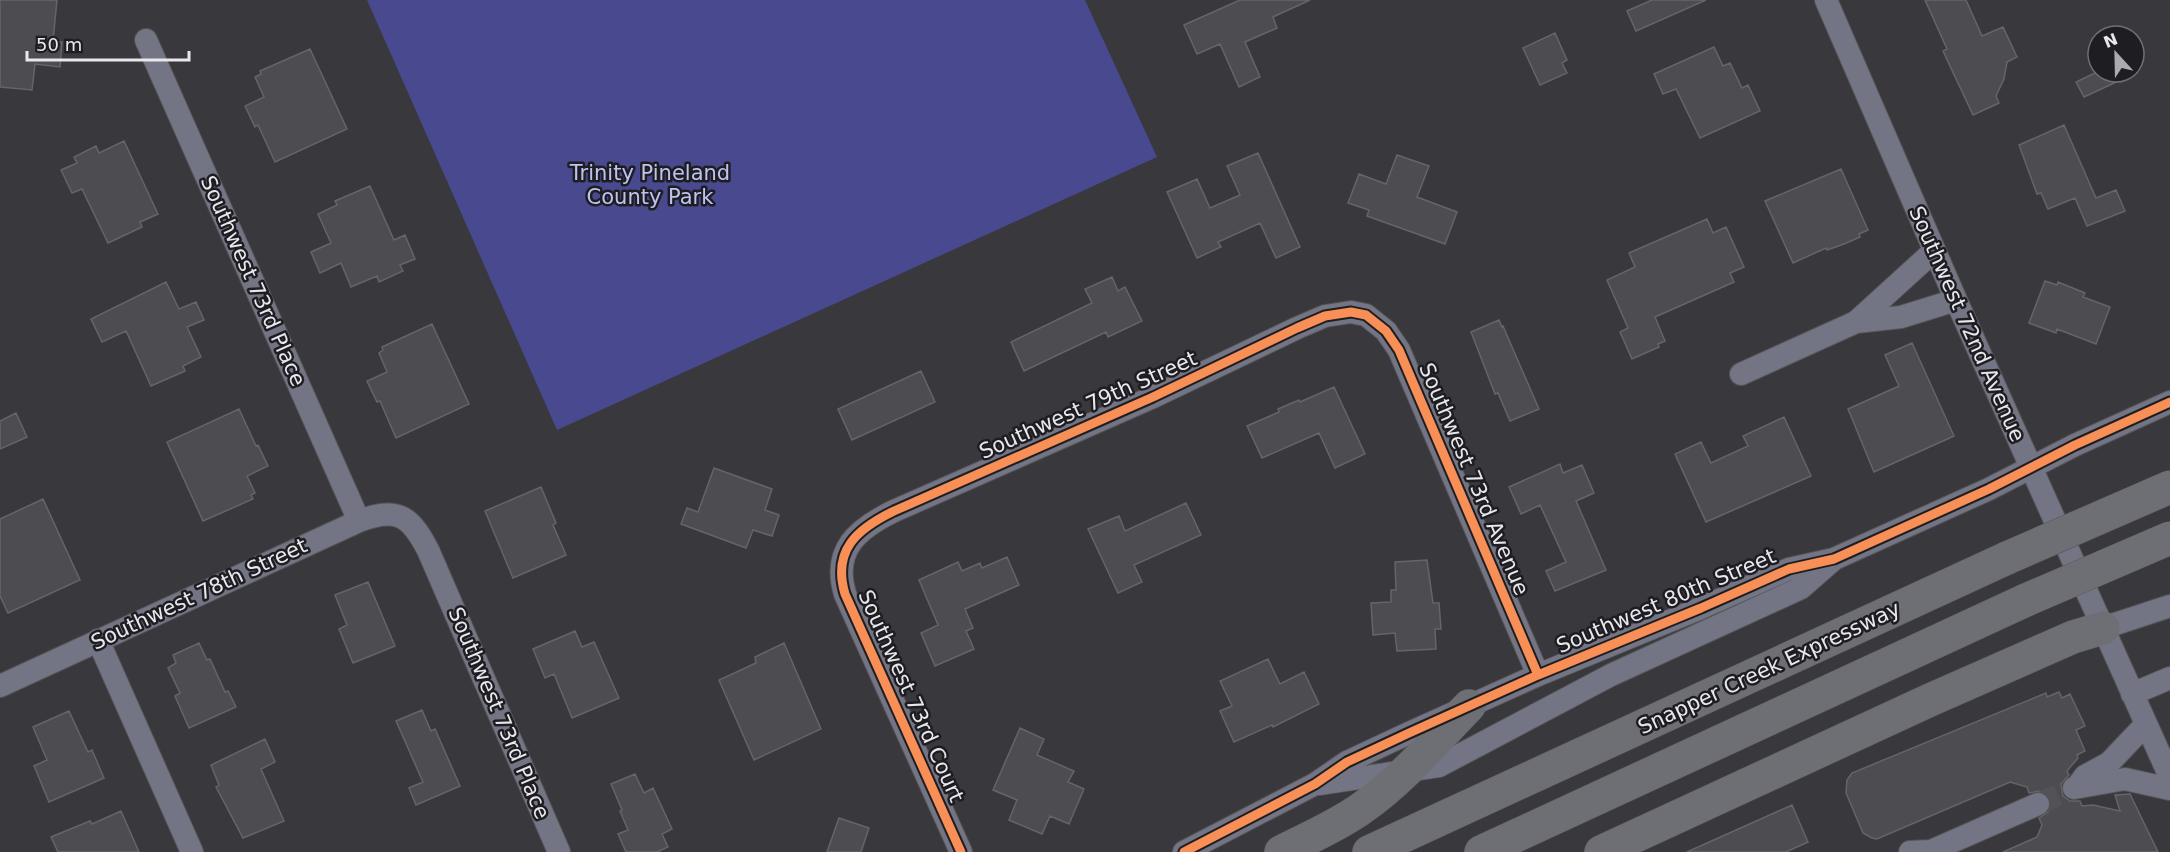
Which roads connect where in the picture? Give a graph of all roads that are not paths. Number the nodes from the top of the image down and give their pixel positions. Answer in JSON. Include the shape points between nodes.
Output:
{"nodes":[{"id":1,"x":1826,"y":0,"type":"edge"},
{"id":2,"x":147,"y":40,"type":"dead end"},
{"id":3,"x":1934,"y":251,"type":"junction"},
{"id":4,"x":1891,"y":290,"type":"junction"},
{"id":5,"x":1956,"y":300,"type":"junction"},
{"id":6,"x":1358,"y":313,"type":"joint"},
{"id":7,"x":1901,"y":317,"type":"junction"},
{"id":8,"x":1856,"y":322,"type":"junction"},
{"id":9,"x":1741,"y":374,"type":"dead end"},
{"id":10,"x":2170,"y":402,"type":"edge"},
{"id":11,"x":2031,"y":468,"type":"junction"},
{"id":12,"x":2170,"y":487,"type":"edge"},
{"id":13,"x":400,"y":515,"type":"joint"},
{"id":14,"x":359,"y":521,"type":"junction"},
{"id":15,"x":2170,"y":538,"type":"edge"},
{"id":16,"x":844,"y":552,"type":"joint"},
{"id":17,"x":1834,"y":560,"type":"junction"},
{"id":18,"x":2170,"y":606,"type":"edge"},
{"id":19,"x":2103,"y":628,"type":"junction"},
{"id":20,"x":98,"y":640,"type":"junction"},
{"id":21,"x":1538,"y":675,"type":"junction"},
{"id":22,"x":2170,"y":678,"type":"edge"},
{"id":23,"x":0,"y":686,"type":"edge"},
{"id":24,"x":2132,"y":694,"type":"junction"},
{"id":25,"x":1469,"y":706,"type":"junction"},
{"id":26,"x":2146,"y":724,"type":"junction"},
{"id":27,"x":1406,"y":772,"type":"junction"},
{"id":28,"x":2170,"y":777,"type":"edge"},
{"id":29,"x":1315,"y":784,"type":"junction"},
{"id":30,"x":2170,"y":789,"type":"edge"},
{"id":31,"x":2038,"y":804,"type":"tunnel mouth"},
{"id":32,"x":192,"y":852,"type":"edge"},
{"id":33,"x":559,"y":852,"type":"edge"},
{"id":34,"x":961,"y":852,"type":"edge"},
{"id":35,"x":1184,"y":852,"type":"edge"},
{"id":36,"x":1281,"y":852,"type":"edge"},
{"id":37,"x":1369,"y":852,"type":"edge"},
{"id":38,"x":1481,"y":852,"type":"edge"},
{"id":39,"x":1601,"y":852,"type":"edge"},
{"id":40,"x":1910,"y":852,"type":"edge"},
{"id":41,"x":1931,"y":852,"type":"edge"}],
"edges":[{"from":1,"to":3,"type":"street","name":"Southwest 72nd Avenue"},
{"from":2,"to":14,"type":"street","name":"Southwest 73rd Place"},
{"from":3,"to":4,"type":"street"},
{"from":3,"to":5,"type":"street","name":"Southwest 72nd Avenue"},
{"from":4,"to":7,"type":"street"},
{"from":4,"to":8,"type":"street"},
{"from":5,"to":7,"type":"street"},
{"from":5,"to":11,"type":"street","name":"Southwest 72nd Avenue"},
{"from":6,"to":16,"type":"street","name":"Southwest 79th Street","via":[[1311,321],[1153,397],[894,511],[860,532]]},
{"from":6,"to":21,"type":"street","name":"Southwest 73rd Avenue","via":[[1380,325],[1399,350]]},
{"from":7,"to":8,"type":"street"},
{"from":8,"to":9,"type":"street"},
{"from":10,"to":11,"type":"street","name":"Southwest 80th Street"},
{"from":11,"to":17,"type":"street","name":"Southwest 80th Street"},
{"from":11,"to":19,"type":"street","name":"Southwest 72nd Avenue"},
{"from":12,"to":37,"type":"highway","name":"Snapper Creek Expressway","bridge":true},
{"from":13,"to":14,"type":"street","name":"Southwest 78th Street","via":[[381,514]]},
{"from":13,"to":33,"type":"street","name":"Southwest 73rd Place","via":[[416,529],[428,550]]},
{"from":14,"to":20,"type":"street","name":"Southwest 78th Street"},
{"from":15,"to":38,"type":"highway","bridge":true,"via":[[2026,600]]},
{"from":16,"to":34,"type":"street","name":"Southwest 73rd Court","via":[[841,570],[845,594]]},
{"from":17,"to":21,"type":"street","name":"Southwest 80th Street","via":[[1789,569]]},
{"from":17,"to":27,"type":"street","name":"Southwest 80th Street","via":[[1801,588],[1611,675],[1455,759]]},
{"from":18,"to":19,"type":"street"},
{"from":19,"to":24,"type":"street","name":"Southwest 72nd Avenue"},
{"from":19,"to":39,"type":"highway","via":[[1963,685]]},
{"from":20,"to":23,"type":"street","name":"Southwest 78th Street"},
{"from":20,"to":32,"type":"street"},
{"from":21,"to":25,"type":"street","name":"Southwest 80th Street"},
{"from":22,"to":24,"type":"street"},
{"from":24,"to":26,"type":"street","name":"Southwest 72nd Avenue"},
{"from":25,"to":27,"type":"highway"},
{"from":25,"to":29,"type":"street","name":"Southwest 80th Street","via":[[1347,762]]},
{"from":26,"to":28,"type":"street","name":"Southwest 72nd Avenue"},
{"from":26,"to":30,"type":"street","via":[[2109,763],[2085,776],[2074,788],[2125,779]]},
{"from":27,"to":29,"type":"street","name":"Southwest 80th Street"},
{"from":27,"to":36,"type":"highway","via":[[1360,810]]},
{"from":29,"to":35,"type":"street","name":"Southwest 80th Street"},
{"from":31,"to":41,"type":"street"},
{"from":40,"to":41,"type":"street"}]}
